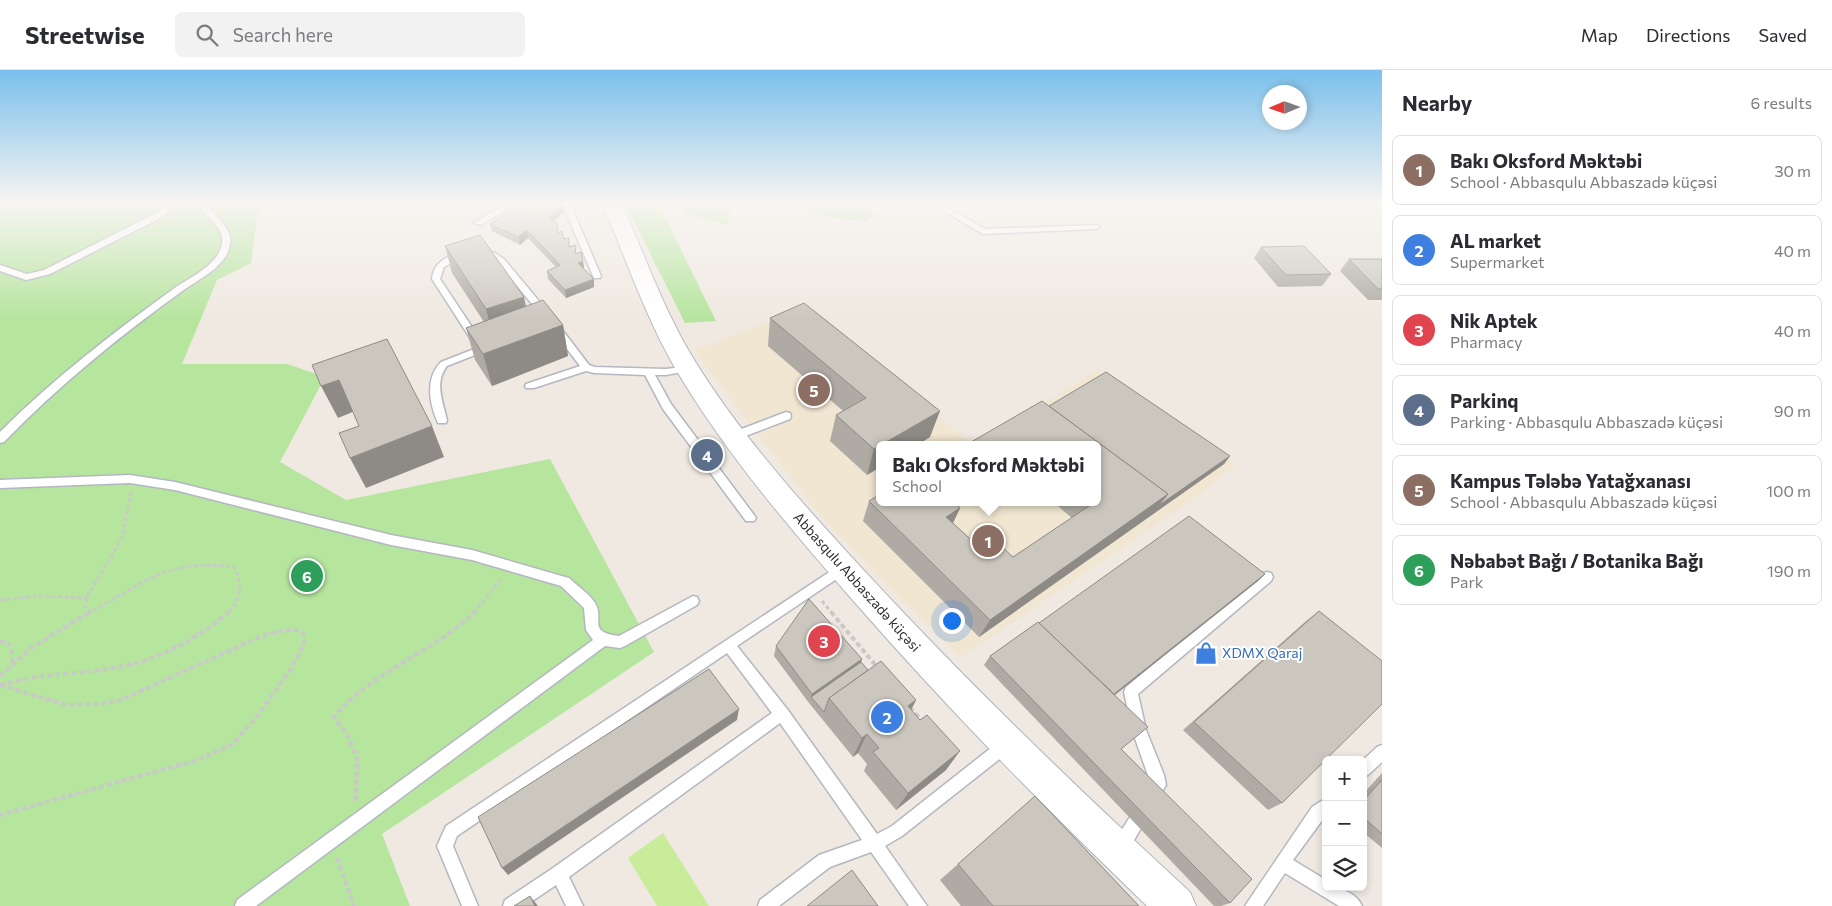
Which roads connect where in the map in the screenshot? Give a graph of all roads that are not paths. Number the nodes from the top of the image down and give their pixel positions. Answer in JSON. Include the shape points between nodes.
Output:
{"nodes":[{"id":1,"x":106,"y":242,"type":"edge"},
{"id":2,"x":226,"y":242,"type":"edge"},
{"id":3,"x":583,"y":242,"type":"edge"},
{"id":4,"x":629,"y":242,"type":"edge"},
{"id":5,"x":0,"y":268,"type":"edge"},
{"id":6,"x":597,"y":276,"type":"dead end"},
{"id":7,"x":500,"y":342,"type":"edge"},
{"id":8,"x":482,"y":349,"type":"junction"},
{"id":9,"x":586,"y":367,"type":"junction"},
{"id":10,"x":688,"y":368,"type":"junction"},
{"id":11,"x":648,"y":372,"type":"junction"},
{"id":12,"x":530,"y":386,"type":"dead end"},
{"id":13,"x":786,"y":416,"type":"dead end"},
{"id":14,"x":442,"y":420,"type":"dead end"},
{"id":15,"x":735,"y":436,"type":"junction"},
{"id":16,"x":0,"y":439,"type":"edge"},
{"id":17,"x":0,"y":484,"type":"edge"},
{"id":18,"x":750,"y":518,"type":"dead end"},
{"id":19,"x":842,"y":568,"type":"junction"},
{"id":20,"x":1267,"y":577,"type":"dead end"},
{"id":21,"x":693,"y":601,"type":"dead end"},
{"id":22,"x":603,"y":640,"type":"junction"},
{"id":23,"x":729,"y":646,"type":"junction"},
{"id":24,"x":782,"y":714,"type":"junction"},
{"id":25,"x":1007,"y":744,"type":"junction"},
{"id":26,"x":1382,"y":752,"type":"edge"},
{"id":27,"x":1367,"y":766,"type":"edge"},
{"id":28,"x":1322,"y":808,"type":"edge"},
{"id":29,"x":875,"y":843,"type":"junction"},
{"id":30,"x":1118,"y":852,"type":"junction"},
{"id":31,"x":1283,"y":862,"type":"junction"},
{"id":32,"x":559,"y":874,"type":"junction"},
{"id":33,"x":243,"y":906,"type":"edge"},
{"id":34,"x":470,"y":906,"type":"edge"},
{"id":35,"x":511,"y":906,"type":"edge"},
{"id":36,"x":575,"y":906,"type":"edge"},
{"id":37,"x":766,"y":906,"type":"edge"},
{"id":38,"x":919,"y":906,"type":"edge"},
{"id":39,"x":1176,"y":906,"type":"edge"},
{"id":40,"x":1253,"y":906,"type":"edge"},
{"id":41,"x":1354,"y":906,"type":"edge"}],
"edges":[{"from":1,"to":5,"type":"lane","via":[[47,272],[26,277]]},
{"from":2,"to":16,"type":"lane","via":[[214,264],[119,333],[27,411]]},
{"from":3,"to":6,"type":"lane"},
{"from":4,"to":10,"type":"street","name":"Abbasqulu Abbaszadə küçəsi"},
{"from":7,"to":8,"type":"lane"},
{"from":8,"to":9,"type":"lane","via":[[436,279],[438,268],[448,260],[471,253],[492,255],[501,261],[548,324]]},
{"from":8,"to":14,"type":"lane","via":[[444,364],[434,376]]},
{"from":9,"to":11,"type":"lane"},
{"from":9,"to":12,"type":"lane"},
{"from":10,"to":11,"type":"lane"},
{"from":10,"to":15,"type":"street","name":"Abbasqulu Abbaszadə küçəsi"},
{"from":11,"to":18,"type":"lane","via":[[666,406]]},
{"from":13,"to":15,"type":"lane"},
{"from":15,"to":19,"type":"street","name":"Abbasqulu Abbaszadə küçəsi","via":[[780,498]]},
{"from":17,"to":22,"type":"lane","via":[[130,479],[174,486],[391,540],[472,555],[565,582],[590,606],[592,630]]},
{"from":19,"to":23,"type":"lane"},
{"from":19,"to":25,"type":"street","name":"Abbasqulu Abbaszadə küçəsi"},
{"from":20,"to":30,"type":"lane","via":[[1131,692],[1134,712],[1159,785]]},
{"from":21,"to":22,"type":"lane","via":[[620,642]]},
{"from":22,"to":33,"type":"lane"},
{"from":23,"to":24,"type":"lane"},
{"from":23,"to":34,"type":"lane","via":[[451,831],[445,846]]},
{"from":24,"to":29,"type":"lane"},
{"from":24,"to":32,"type":"lane"},
{"from":25,"to":29,"type":"lane","via":[[897,831]]},
{"from":25,"to":30,"type":"street","name":"Abbasqulu Abbaszadə küçəsi"},
{"from":26,"to":27,"type":"lane"},
{"from":28,"to":31,"type":"lane"},
{"from":29,"to":37,"type":"lane","via":[[825,861]]},
{"from":29,"to":38,"type":"lane"},
{"from":30,"to":39,"type":"street","name":"Abbasqulu Abbaszadə küçəsi"},
{"from":31,"to":40,"type":"lane"},
{"from":31,"to":41,"type":"lane"},
{"from":32,"to":35,"type":"lane"},
{"from":32,"to":36,"type":"lane"}]}
